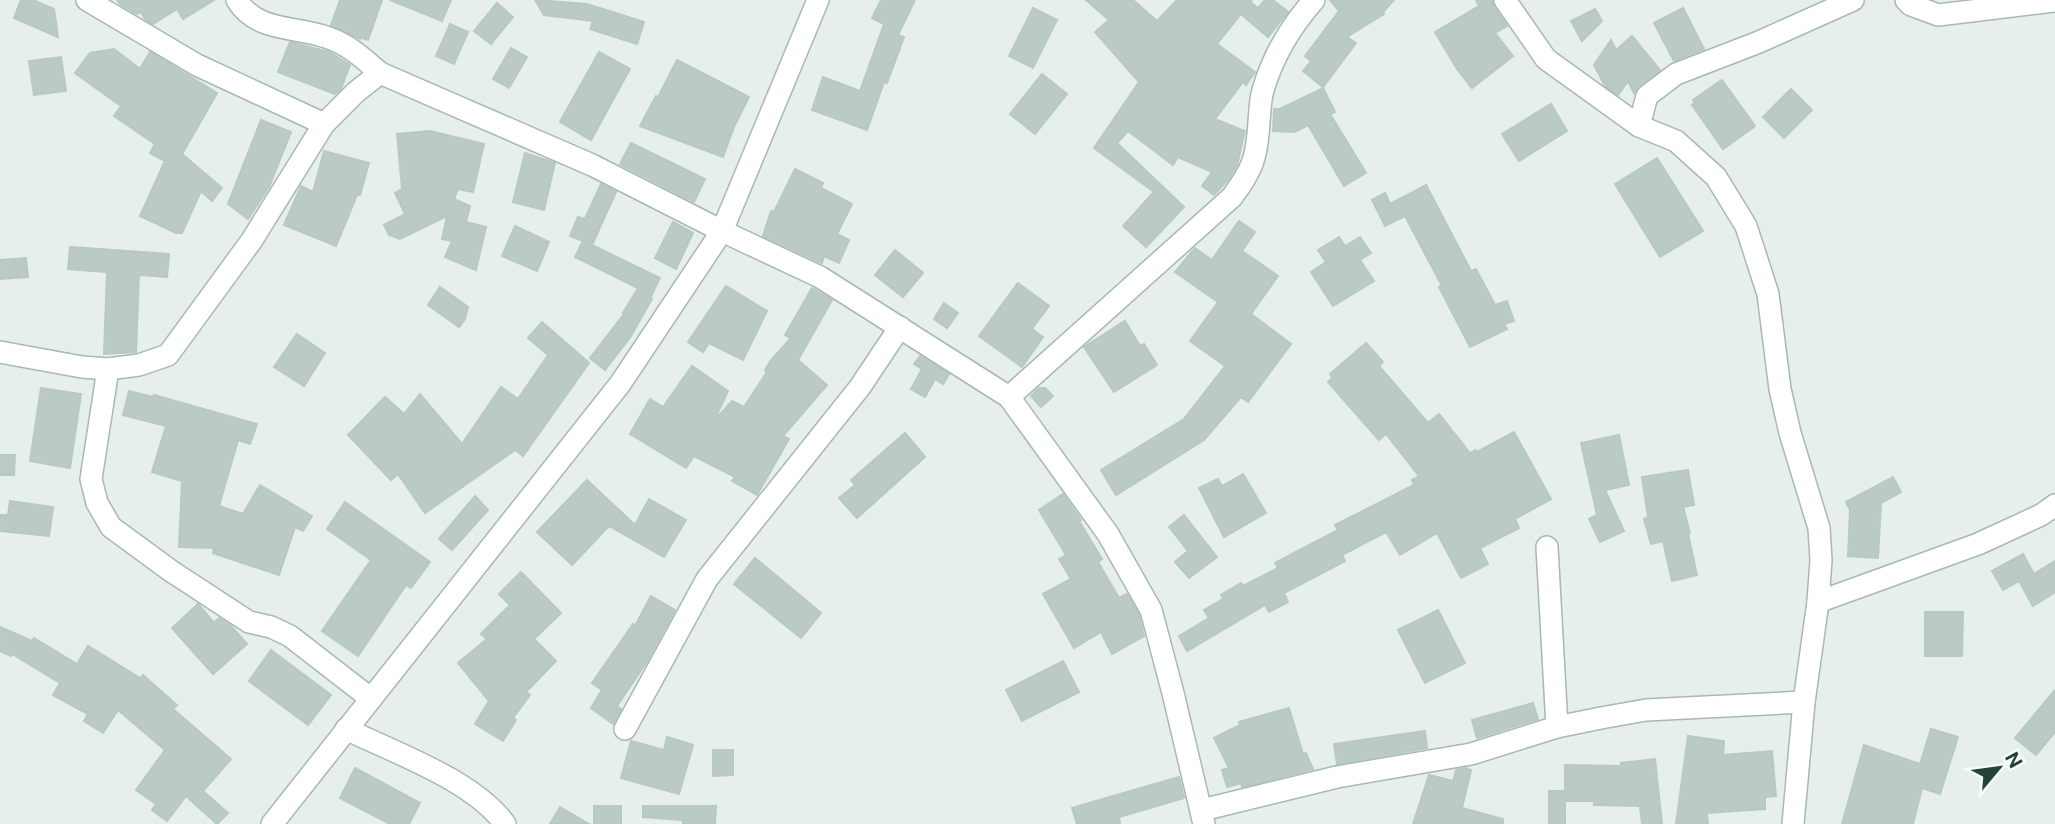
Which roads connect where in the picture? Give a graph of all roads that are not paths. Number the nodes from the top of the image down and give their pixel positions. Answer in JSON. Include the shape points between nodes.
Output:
{"nodes":[{"id":1,"x":88,"y":0,"type":"edge"},
{"id":2,"x":237,"y":0,"type":"edge"},
{"id":3,"x":818,"y":0,"type":"edge"},
{"id":4,"x":1314,"y":0,"type":"edge"},
{"id":5,"x":1505,"y":0,"type":"edge"},
{"id":6,"x":1853,"y":0,"type":"edge"},
{"id":7,"x":1906,"y":0,"type":"edge"},
{"id":8,"x":2055,"y":1,"type":"edge"},
{"id":9,"x":380,"y":73,"type":"junction"},
{"id":10,"x":324,"y":124,"type":"junction"},
{"id":11,"x":1639,"y":126,"type":"junction"},
{"id":12,"x":722,"y":231,"type":"junction"},
{"id":13,"x":900,"y":327,"type":"junction"},
{"id":14,"x":0,"y":352,"type":"edge"},
{"id":15,"x":108,"y":369,"type":"junction"},
{"id":16,"x":1009,"y":397,"type":"junction"},
{"id":17,"x":2055,"y":505,"type":"edge"},
{"id":18,"x":1548,"y":547,"type":"dead end"},
{"id":19,"x":1818,"y":602,"type":"junction"},
{"id":20,"x":370,"y":698,"type":"junction"},
{"id":21,"x":1804,"y":702,"type":"junction"},
{"id":22,"x":1558,"y":727,"type":"junction"},
{"id":23,"x":346,"y":729,"type":"junction"},
{"id":24,"x":625,"y":729,"type":"dead end"},
{"id":25,"x":1203,"y":817,"type":"edge"},
{"id":26,"x":272,"y":824,"type":"edge"},
{"id":27,"x":505,"y":824,"type":"edge"},
{"id":28,"x":1793,"y":824,"type":"edge"}],
"edges":[{"from":1,"to":10,"type":"street","via":[[197,65]]},
{"from":2,"to":9,"type":"street","via":[[242,9],[267,24],[324,36],[355,50]]},
{"from":3,"to":12,"type":"street"},
{"from":4,"to":16,"type":"street","via":[[1275,58],[1262,92],[1258,141],[1244,181]]},
{"from":5,"to":11,"type":"street","via":[[1546,59]]},
{"from":6,"to":11,"type":"street","via":[[1676,74],[1647,96]]},
{"from":7,"to":8,"type":"street","via":[[1938,15]]},
{"from":9,"to":10,"type":"street"},
{"from":9,"to":12,"type":"street","via":[[592,165]]},
{"from":10,"to":15,"type":"street","via":[[252,240],[168,355]]},
{"from":11,"to":19,"type":"street","via":[[1676,141],[1716,177],[1746,226],[1769,294],[1780,389],[1819,528]]},
{"from":12,"to":13,"type":"street","via":[[820,277]]},
{"from":12,"to":20,"type":"street","via":[[620,384]]},
{"from":13,"to":16,"type":"street"},
{"from":13,"to":24,"type":"street","via":[[860,387],[708,579]]},
{"from":14,"to":15,"type":"street"},
{"from":15,"to":20,"type":"street","via":[[91,479],[97,503],[111,527],[249,622],[290,636]]},
{"from":16,"to":25,"type":"street","via":[[1108,534],[1150,610]]},
{"from":17,"to":19,"type":"street","via":[[1978,544]]},
{"from":18,"to":22,"type":"street"},
{"from":19,"to":21,"type":"street"},
{"from":20,"to":23,"type":"street"},
{"from":21,"to":22,"type":"street","via":[[1646,709]]},
{"from":21,"to":28,"type":"street"},
{"from":22,"to":25,"type":"street","via":[[1471,754],[1337,777]]},
{"from":23,"to":26,"type":"street"},
{"from":23,"to":27,"type":"street","via":[[459,784],[495,810]]}]}
